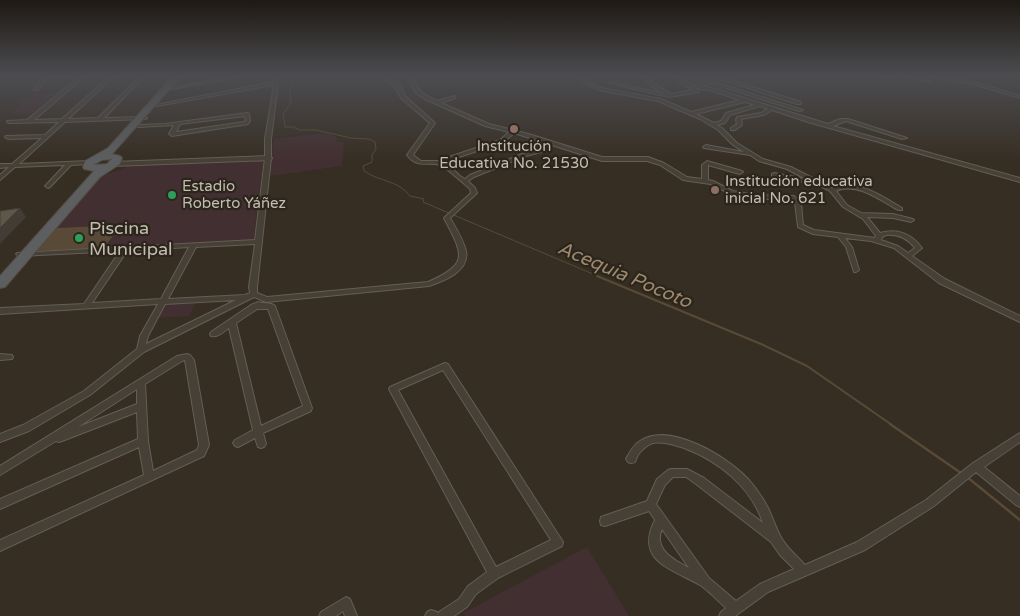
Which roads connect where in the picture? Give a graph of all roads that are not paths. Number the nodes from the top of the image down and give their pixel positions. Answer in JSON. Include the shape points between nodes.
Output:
{"nodes":[{"id":1,"x":50,"y":104,"type":"edge"},
{"id":2,"x":82,"y":104,"type":"edge"},
{"id":3,"x":115,"y":104,"type":"edge"},
{"id":4,"x":155,"y":104,"type":"edge"},
{"id":5,"x":163,"y":104,"type":"edge"},
{"id":6,"x":274,"y":104,"type":"edge"},
{"id":7,"x":411,"y":104,"type":"edge"},
{"id":8,"x":440,"y":104,"type":"edge"},
{"id":9,"x":670,"y":104,"type":"edge"},
{"id":10,"x":730,"y":104,"type":"edge"},
{"id":11,"x":755,"y":104,"type":"edge"},
{"id":12,"x":764,"y":104,"type":"edge"},
{"id":13,"x":782,"y":104,"type":"edge"},
{"id":14,"x":156,"y":105,"type":"joint"},
{"id":15,"x":760,"y":106,"type":"junction"},
{"id":16,"x":771,"y":109,"type":"junction"},
{"id":17,"x":801,"y":110,"type":"dead end"},
{"id":18,"x":692,"y":113,"type":"junction"},
{"id":19,"x":99,"y":120,"type":"junction"},
{"id":20,"x":63,"y":121,"type":"junction"},
{"id":21,"x":141,"y":121,"type":"junction"},
{"id":22,"x":255,"y":121,"type":"dead end"},
{"id":23,"x":9,"y":122,"type":"dead end"},
{"id":24,"x":28,"y":122,"type":"junction"},
{"id":25,"x":178,"y":123,"type":"junction"},
{"id":26,"x":247,"y":123,"type":"junction"},
{"id":27,"x":713,"y":125,"type":"junction"},
{"id":28,"x":828,"y":126,"type":"junction"},
{"id":29,"x":734,"y":129,"type":"dead end"},
{"id":30,"x":512,"y":132,"type":"junction"},
{"id":31,"x":46,"y":136,"type":"junction"},
{"id":32,"x":8,"y":137,"type":"dead end"},
{"id":33,"x":904,"y":138,"type":"dead end"},
{"id":34,"x":706,"y":147,"type":"dead end"},
{"id":35,"x":546,"y":150,"type":"dead end"},
{"id":36,"x":753,"y":155,"type":"junction"},
{"id":37,"x":268,"y":156,"type":"junction"},
{"id":38,"x":114,"y":162,"type":"junction"},
{"id":39,"x":91,"y":163,"type":"junction"},
{"id":40,"x":443,"y":163,"type":"junction"},
{"id":41,"x":69,"y":164,"type":"junction"},
{"id":42,"x":0,"y":166,"type":"edge"},
{"id":43,"x":14,"y":166,"type":"junction"},
{"id":44,"x":740,"y":172,"type":"dead end"},
{"id":45,"x":774,"y":175,"type":"dead end"},
{"id":46,"x":0,"y":178,"type":"edge"},
{"id":47,"x":705,"y":180,"type":"junction"},
{"id":48,"x":1020,"y":180,"type":"edge"},
{"id":49,"x":465,"y":181,"type":"junction"},
{"id":50,"x":814,"y":182,"type":"junction"},
{"id":51,"x":48,"y":186,"type":"dead end"},
{"id":52,"x":832,"y":190,"type":"junction"},
{"id":53,"x":900,"y":209,"type":"dead end"},
{"id":54,"x":862,"y":216,"type":"junction"},
{"id":55,"x":911,"y":220,"type":"dead end"},
{"id":56,"x":840,"y":235,"type":"junction"},
{"id":57,"x":879,"y":238,"type":"junction"},
{"id":58,"x":258,"y":242,"type":"junction"},
{"id":59,"x":194,"y":245,"type":"junction"},
{"id":60,"x":125,"y":248,"type":"junction"},
{"id":61,"x":23,"y":253,"type":"junction"},
{"id":62,"x":909,"y":255,"type":"junction"},
{"id":63,"x":856,"y":270,"type":"dead end"},
{"id":64,"x":0,"y":275,"type":"edge"},
{"id":65,"x":0,"y":284,"type":"edge"},
{"id":66,"x":250,"y":295,"type":"junction"},
{"id":67,"x":163,"y":300,"type":"junction"},
{"id":68,"x":266,"y":300,"type":"junction"},
{"id":69,"x":86,"y":306,"type":"junction"},
{"id":70,"x":254,"y":307,"type":"junction"},
{"id":71,"x":0,"y":311,"type":"edge"},
{"id":72,"x":1020,"y":319,"type":"edge"},
{"id":73,"x":232,"y":322,"type":"junction"},
{"id":74,"x":214,"y":334,"type":"dead end"},
{"id":75,"x":141,"y":350,"type":"junction"},
{"id":76,"x":141,"y":384,"type":"junction"},
{"id":77,"x":142,"y":406,"type":"junction"},
{"id":78,"x":259,"y":431,"type":"junction"},
{"id":79,"x":0,"y":438,"type":"edge"},
{"id":80,"x":1020,"y":438,"type":"edge"},
{"id":81,"x":49,"y":441,"type":"junction"},
{"id":82,"x":143,"y":441,"type":"junction"},
{"id":83,"x":238,"y":443,"type":"dead end"},
{"id":84,"x":262,"y":444,"type":"dead end"},
{"id":85,"x":631,"y":459,"type":"dead end"},
{"id":86,"x":973,"y":468,"type":"junction"},
{"id":87,"x":0,"y":471,"type":"edge"},
{"id":88,"x":149,"y":477,"type":"junction"},
{"id":89,"x":1020,"y":502,"type":"edge"},
{"id":90,"x":0,"y":504,"type":"edge"},
{"id":91,"x":651,"y":505,"type":"junction"},
{"id":92,"x":661,"y":520,"type":"junction"},
{"id":93,"x":605,"y":521,"type":"dead end"},
{"id":94,"x":776,"y":539,"type":"junction"},
{"id":95,"x":0,"y":546,"type":"edge"},
{"id":96,"x":802,"y":570,"type":"junction"},
{"id":97,"x":494,"y":574,"type":"junction"},
{"id":98,"x":705,"y":582,"type":"junction"},
{"id":99,"x":735,"y":608,"type":"junction"},
{"id":100,"x":325,"y":616,"type":"edge"},
{"id":101,"x":351,"y":616,"type":"edge"},
{"id":102,"x":443,"y":616,"type":"edge"},
{"id":103,"x":725,"y":616,"type":"edge"}],
"edges":[{"from":1,"to":24,"type":"street"},
{"from":2,"to":20,"type":"street"},
{"from":3,"to":19,"type":"street"},
{"from":4,"to":21,"type":"highway"},
{"from":5,"to":14,"type":"street"},
{"from":6,"to":37,"type":"street"},
{"from":7,"to":40,"type":"street","via":[[433,122],[413,149],[411,158],[416,162]]},
{"from":8,"to":30,"type":"street"},
{"from":9,"to":18,"type":"street"},
{"from":10,"to":18,"type":"street"},
{"from":11,"to":15,"type":"street"},
{"from":12,"to":15,"type":"street"},
{"from":13,"to":17,"type":"street"},
{"from":14,"to":21,"type":"highway"},
{"from":15,"to":16,"type":"street"},
{"from":15,"to":27,"type":"street","via":[[728,114],[723,122]]},
{"from":16,"to":28,"type":"street"},
{"from":16,"to":29,"type":"street","via":[[740,118],[740,124]]},
{"from":18,"to":27,"type":"street"},
{"from":19,"to":20,"type":"street"},
{"from":19,"to":21,"type":"street"},
{"from":20,"to":24,"type":"street"},
{"from":20,"to":31,"type":"street"},
{"from":21,"to":25,"type":"street"},
{"from":21,"to":38,"type":"highway","via":[[117,150]]},
{"from":21,"to":39,"type":"highway","via":[[111,150]]},
{"from":22,"to":26,"type":"street"},
{"from":23,"to":24,"type":"street"},
{"from":25,"to":26,"type":"street","via":[[244,113],[248,114]]},
{"from":25,"to":26,"type":"street","via":[[172,134]]},
{"from":27,"to":36,"type":"street"},
{"from":28,"to":33,"type":"street","via":[[846,120]]},
{"from":28,"to":48,"type":"street"},
{"from":30,"to":40,"type":"street","via":[[502,141],[448,158]]},
{"from":30,"to":47,"type":"street","via":[[602,159],[648,159],[685,179]]},
{"from":31,"to":32,"type":"street"},
{"from":31,"to":43,"type":"street"},
{"from":34,"to":36,"type":"street"},
{"from":35,"to":49,"type":"street","via":[[524,155]]},
{"from":36,"to":50,"type":"street","via":[[789,168]]},
{"from":37,"to":38,"type":"street"},
{"from":37,"to":58,"type":"street"},
{"from":38,"to":39,"type":"highway","via":[[97,169]]},
{"from":38,"to":61,"type":"highway","via":[[96,174]]},
{"from":39,"to":41,"type":"street"},
{"from":39,"to":61,"type":"highway","via":[[89,175]]},
{"from":40,"to":49,"type":"street"},
{"from":41,"to":43,"type":"street"},
{"from":41,"to":51,"type":"street"},
{"from":42,"to":43,"type":"street"},
{"from":43,"to":46,"type":"street"},
{"from":44,"to":47,"type":"street","via":[[707,163]]},
{"from":45,"to":50,"type":"street"},
{"from":47,"to":56,"type":"street","via":[[731,192],[755,197],[792,197],[798,203],[800,226],[813,232]]},
{"from":49,"to":68,"type":"street","via":[[474,193],[447,219],[463,247],[460,267],[452,274],[429,284]]},
{"from":50,"to":52,"type":"street"},
{"from":52,"to":53,"type":"street","via":[[849,186]]},
{"from":52,"to":54,"type":"street","via":[[847,208]]},
{"from":54,"to":55,"type":"street","via":[[893,216]]},
{"from":54,"to":57,"type":"street"},
{"from":56,"to":57,"type":"street"},
{"from":56,"to":63,"type":"street","via":[[850,247]]},
{"from":57,"to":62,"type":"street"},
{"from":57,"to":62,"type":"street","via":[[889,232],[906,236],[919,248]]},
{"from":58,"to":59,"type":"street"},
{"from":58,"to":66,"type":"street"},
{"from":59,"to":60,"type":"street"},
{"from":59,"to":67,"type":"street"},
{"from":60,"to":61,"type":"street"},
{"from":60,"to":69,"type":"street"},
{"from":61,"to":64,"type":"highway"},
{"from":61,"to":65,"type":"highway"},
{"from":62,"to":72,"type":"street","via":[[942,281]]},
{"from":66,"to":67,"type":"street"},
{"from":66,"to":68,"type":"street"},
{"from":66,"to":75,"type":"street"},
{"from":67,"to":69,"type":"street"},
{"from":67,"to":75,"type":"street","via":[[144,336]]},
{"from":68,"to":70,"type":"street"},
{"from":69,"to":71,"type":"street"},
{"from":70,"to":73,"type":"street"},
{"from":70,"to":78,"type":"street","via":[[271,306],[308,408]]},
{"from":73,"to":74,"type":"street"},
{"from":73,"to":78,"type":"street"},
{"from":75,"to":79,"type":"street","via":[[87,393],[26,428]]},
{"from":76,"to":77,"type":"street"},
{"from":76,"to":81,"type":"street"},
{"from":76,"to":88,"type":"street","via":[[180,358],[187,357],[204,446],[195,457]]},
{"from":77,"to":81,"type":"street"},
{"from":77,"to":82,"type":"street"},
{"from":78,"to":83,"type":"street"},
{"from":78,"to":84,"type":"street"},
{"from":80,"to":86,"type":"street"},
{"from":81,"to":87,"type":"street"},
{"from":82,"to":88,"type":"street"},
{"from":82,"to":90,"type":"street"},
{"from":85,"to":94,"type":"street","via":[[635,449],[645,441],[661,438],[702,450],[728,466],[744,481],[763,509]]},
{"from":86,"to":89,"type":"street"},
{"from":86,"to":96,"type":"street","via":[[930,503],[861,546]]},
{"from":88,"to":95,"type":"street"},
{"from":91,"to":92,"type":"street"},
{"from":91,"to":93,"type":"street"},
{"from":91,"to":94,"type":"street","via":[[661,482],[671,473],[687,474],[715,491]]},
{"from":92,"to":98,"type":"street"},
{"from":92,"to":98,"type":"street","via":[[655,529],[658,554],[664,562]]},
{"from":94,"to":96,"type":"street"},
{"from":96,"to":99,"type":"street","via":[[764,588]]},
{"from":97,"to":97,"type":"street","via":[[393,389],[445,366],[558,542]]},
{"from":97,"to":102,"type":"street","via":[[472,590],[463,603]]},
{"from":98,"to":99,"type":"street"},
{"from":99,"to":103,"type":"street"},
{"from":100,"to":101,"type":"street","via":[[346,603]]}]}
